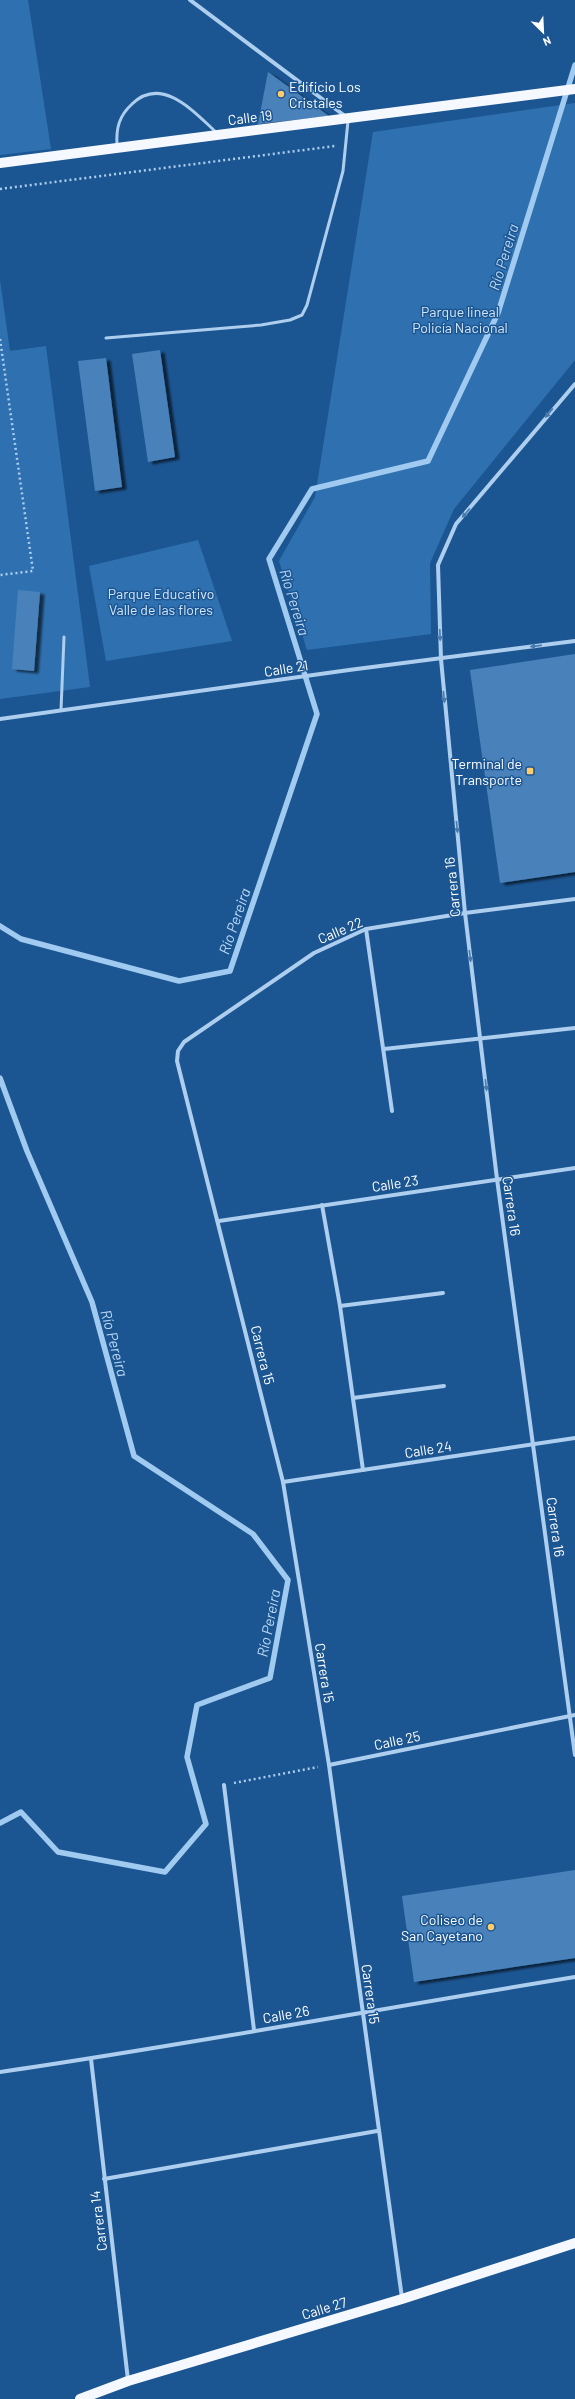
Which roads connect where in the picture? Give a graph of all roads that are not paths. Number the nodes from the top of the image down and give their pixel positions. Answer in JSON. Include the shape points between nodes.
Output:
{"nodes":[{"id":1,"x":190,"y":0,"type":"edge"},
{"id":2,"x":575,"y":89,"type":"edge"},
{"id":3,"x":348,"y":119,"type":"junction"},
{"id":4,"x":220,"y":135,"type":"junction"},
{"id":5,"x":117,"y":148,"type":"junction"},
{"id":6,"x":0,"y":163,"type":"edge"},
{"id":7,"x":106,"y":338,"type":"dead end"},
{"id":8,"x":575,"y":384,"type":"edge"},
{"id":9,"x":64,"y":637,"type":"dead end"},
{"id":10,"x":575,"y":641,"type":"edge"},
{"id":11,"x":441,"y":659,"type":"junction"},
{"id":12,"x":61,"y":710,"type":"junction"},
{"id":13,"x":0,"y":719,"type":"edge"},
{"id":14,"x":575,"y":898,"type":"edge"},
{"id":15,"x":465,"y":913,"type":"junction"},
{"id":16,"x":366,"y":929,"type":"junction"},
{"id":17,"x":575,"y":1028,"type":"edge"},
{"id":18,"x":480,"y":1038,"type":"junction"},
{"id":19,"x":384,"y":1049,"type":"junction"},
{"id":20,"x":177,"y":1061,"type":"joint"},
{"id":21,"x":392,"y":1111,"type":"dead end"},
{"id":22,"x":575,"y":1168,"type":"edge"},
{"id":23,"x":497,"y":1179,"type":"junction"},
{"id":24,"x":322,"y":1206,"type":"junction"},
{"id":25,"x":219,"y":1221,"type":"junction"},
{"id":26,"x":443,"y":1293,"type":"dead end"},
{"id":27,"x":340,"y":1306,"type":"junction"},
{"id":28,"x":444,"y":1386,"type":"dead end"},
{"id":29,"x":353,"y":1398,"type":"junction"},
{"id":30,"x":575,"y":1438,"type":"edge"},
{"id":31,"x":534,"y":1444,"type":"junction"},
{"id":32,"x":363,"y":1470,"type":"junction"},
{"id":33,"x":284,"y":1482,"type":"junction"},
{"id":34,"x":573,"y":1715,"type":"edge"},
{"id":35,"x":575,"y":1755,"type":"edge"},
{"id":36,"x":329,"y":1765,"type":"junction"},
{"id":37,"x":224,"y":1785,"type":"road end"},
{"id":38,"x":575,"y":1977,"type":"edge"},
{"id":39,"x":363,"y":2011,"type":"junction"},
{"id":40,"x":254,"y":2030,"type":"junction"},
{"id":41,"x":91,"y":2059,"type":"junction"},
{"id":42,"x":0,"y":2072,"type":"edge"},
{"id":43,"x":377,"y":2131,"type":"junction"},
{"id":44,"x":104,"y":2179,"type":"junction"},
{"id":45,"x":575,"y":2242,"type":"edge"},
{"id":46,"x":402,"y":2299,"type":"junction"},
{"id":47,"x":128,"y":2380,"type":"junction"},
{"id":48,"x":80,"y":2399,"type":"edge"}],
"edges":[{"from":1,"to":3,"type":"street"},
{"from":2,"to":3,"type":"main road","name":"Calle 19"},
{"from":3,"to":4,"type":"main road","name":"Calle 19"},
{"from":3,"to":7,"type":"lane","via":[[342,171],[302,316],[261,325]]},
{"from":4,"to":5,"type":"main road","name":"Calle 19"},
{"from":4,"to":5,"type":"lane","via":[[186,105],[155,92],[138,98],[123,112],[116,130]]},
{"from":5,"to":6,"type":"main road","name":"Calle 19"},
{"from":8,"to":11,"type":"street","name":"Carrera 16","one_way":true,"via":[[456,524],[438,565]]},
{"from":9,"to":12,"type":"lane"},
{"from":10,"to":11,"type":"street","name":"Calle 21","one_way":true},
{"from":11,"to":12,"type":"street","name":"Calle 21"},
{"from":11,"to":15,"type":"street","name":"Carrera 16","one_way":true},
{"from":12,"to":13,"type":"street","name":"Calle 21"},
{"from":14,"to":15,"type":"street","name":"Calle 22"},
{"from":15,"to":16,"type":"street","name":"Calle 22"},
{"from":15,"to":18,"type":"street","name":"Carrera 16","one_way":true},
{"from":16,"to":19,"type":"street"},
{"from":16,"to":20,"type":"street","name":"Calle 22","via":[[314,953],[184,1042],[178,1051]]},
{"from":17,"to":18,"type":"street"},
{"from":18,"to":19,"type":"street"},
{"from":18,"to":23,"type":"street","name":"Carrera 16","one_way":true},
{"from":19,"to":21,"type":"street"},
{"from":20,"to":25,"type":"street","name":"Carrera 15"},
{"from":22,"to":23,"type":"street","name":"Calle 23"},
{"from":23,"to":24,"type":"street","name":"Calle 23"},
{"from":23,"to":31,"type":"street","name":"Carrera 16"},
{"from":24,"to":25,"type":"street","name":"Calle 23"},
{"from":24,"to":27,"type":"street"},
{"from":25,"to":33,"type":"street","name":"Carrera 15"},
{"from":26,"to":27,"type":"street"},
{"from":27,"to":29,"type":"street"},
{"from":28,"to":29,"type":"street"},
{"from":29,"to":32,"type":"street"},
{"from":30,"to":31,"type":"street","name":"Calle 24"},
{"from":31,"to":32,"type":"street","name":"Calle 24"},
{"from":31,"to":34,"type":"street","name":"Carrera 16"},
{"from":32,"to":33,"type":"street","name":"Calle 24"},
{"from":33,"to":36,"type":"street","name":"Carrera 15"},
{"from":34,"to":35,"type":"street","name":"Carrera 16"},
{"from":34,"to":36,"type":"street","name":"Calle 25"},
{"from":36,"to":39,"type":"street","name":"Carrera 15"},
{"from":37,"to":40,"type":"street"},
{"from":38,"to":39,"type":"street","name":"Calle 26"},
{"from":39,"to":40,"type":"street","name":"Calle 26"},
{"from":39,"to":43,"type":"street","name":"Carrera 15"},
{"from":40,"to":41,"type":"street","name":"Calle 26"},
{"from":41,"to":42,"type":"street","name":"Calle 26"},
{"from":41,"to":44,"type":"street","name":"Carrera 14"},
{"from":43,"to":44,"type":"street"},
{"from":43,"to":46,"type":"street","name":"Carrera 15"},
{"from":44,"to":47,"type":"street","name":"Carrera 14"},
{"from":45,"to":46,"type":"main road","name":"Calle 27"},
{"from":46,"to":47,"type":"main road","name":"Calle 27"},
{"from":47,"to":48,"type":"main road","name":"Calle 27"}]}
